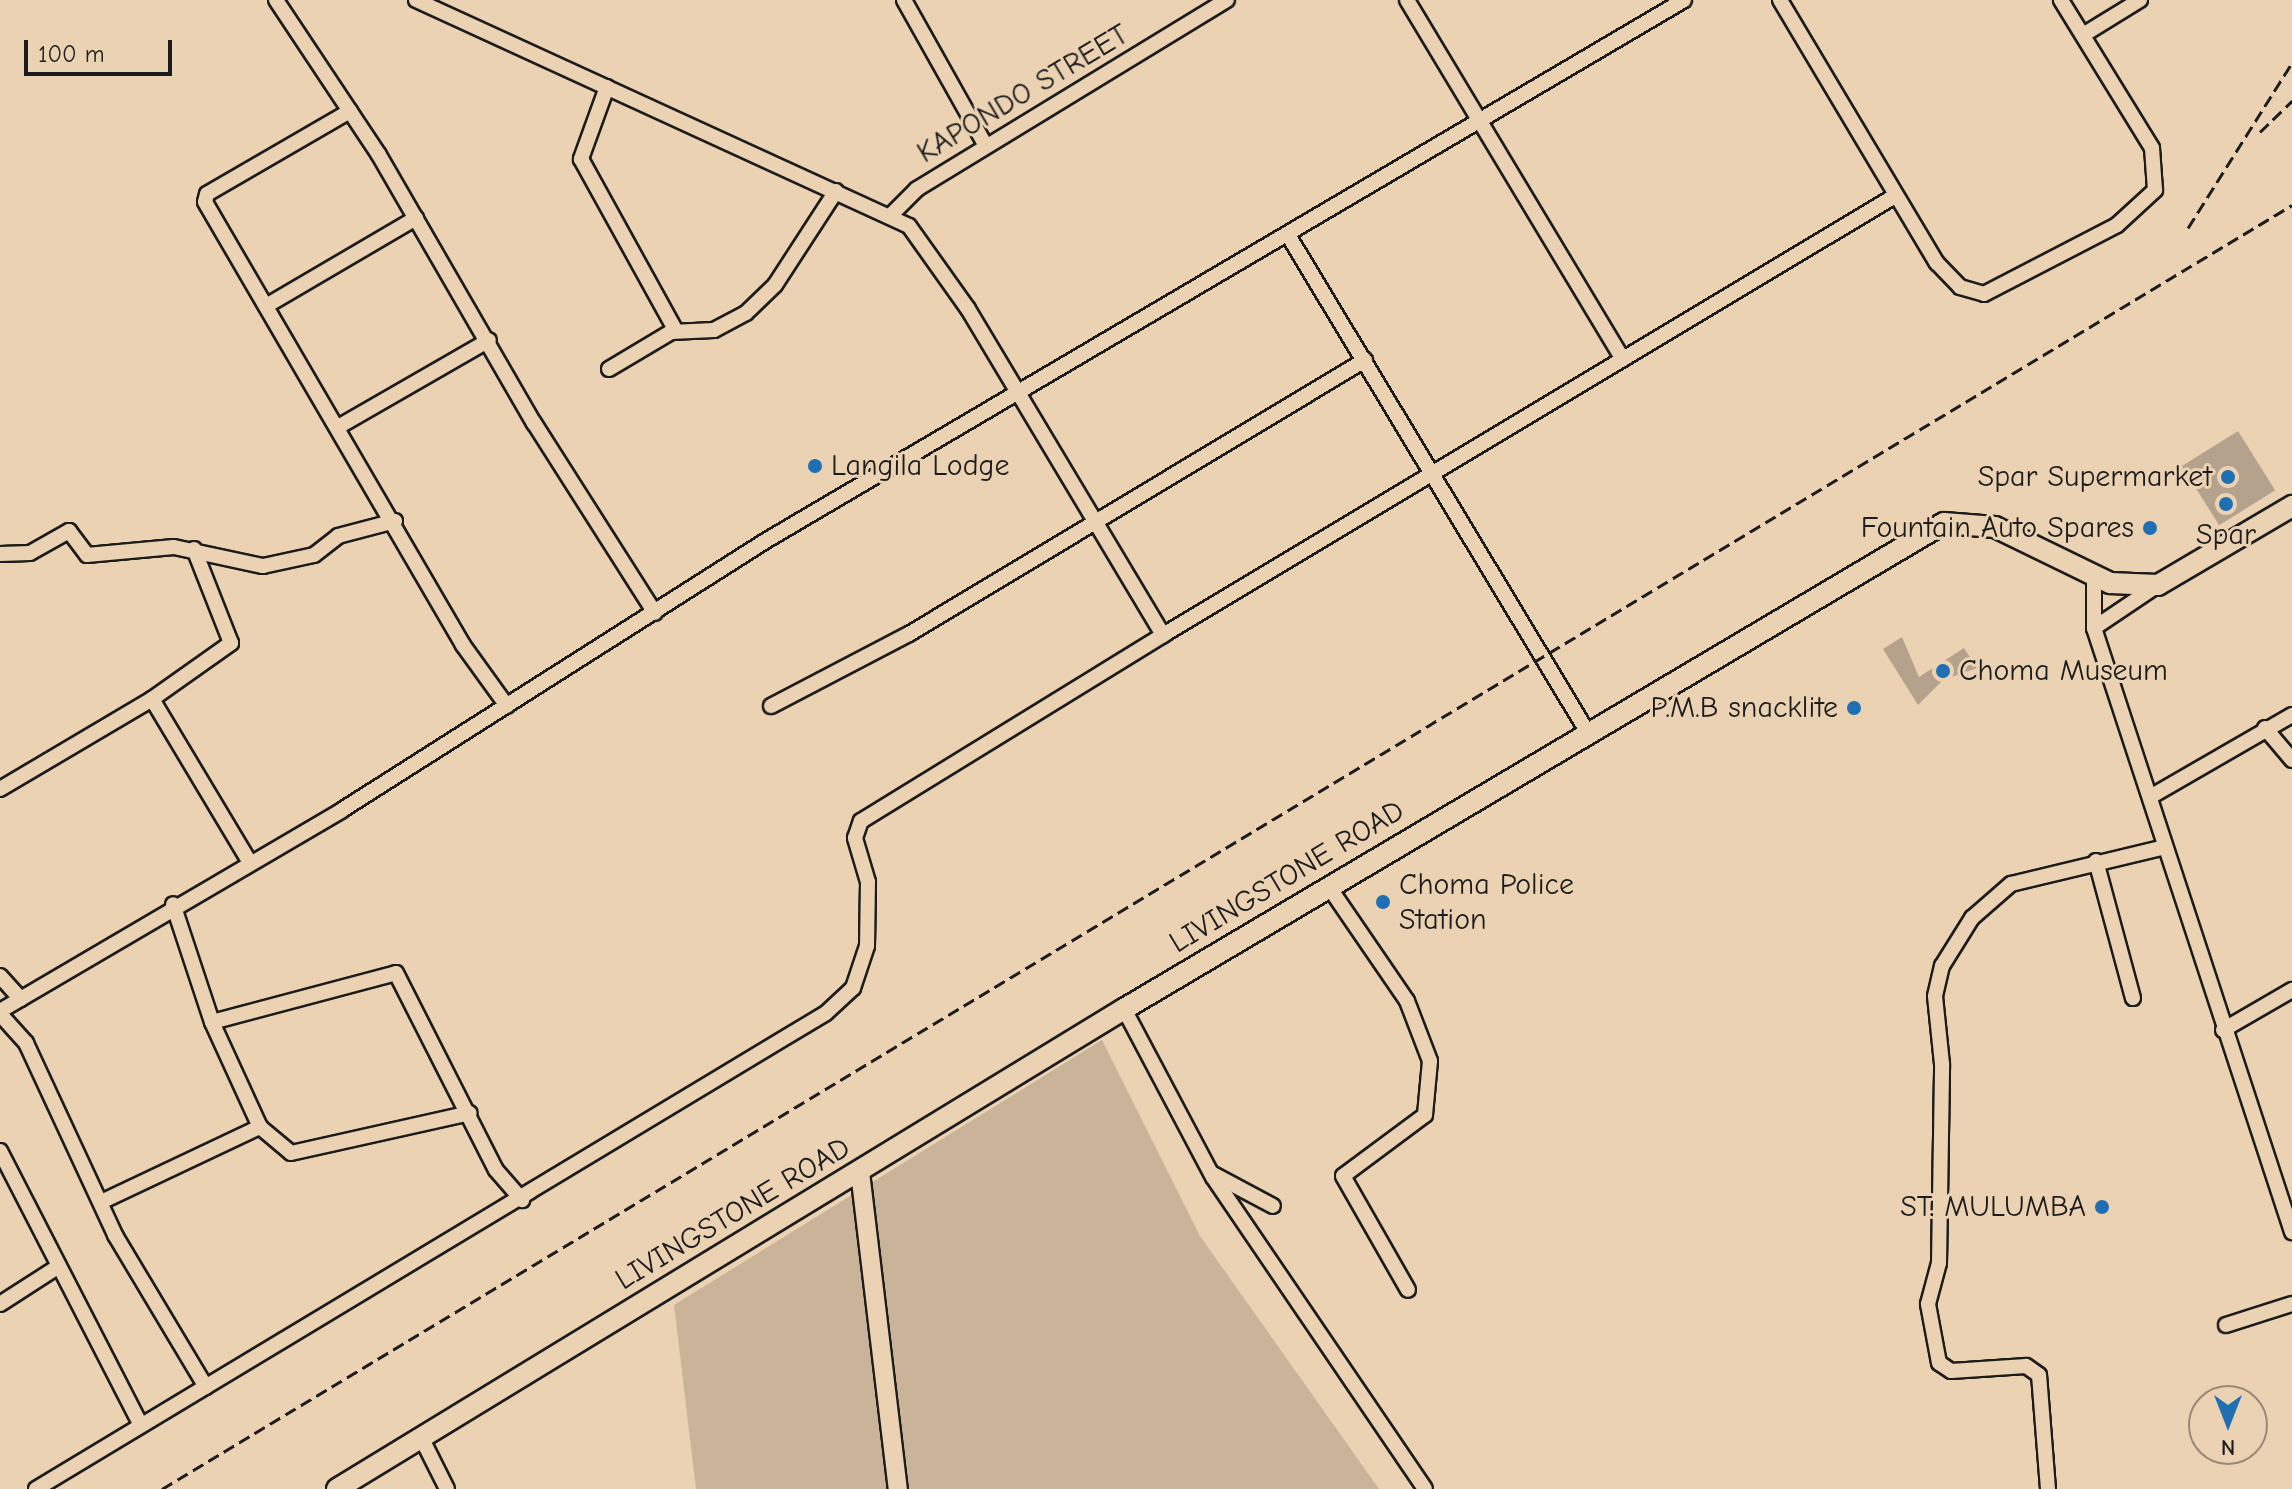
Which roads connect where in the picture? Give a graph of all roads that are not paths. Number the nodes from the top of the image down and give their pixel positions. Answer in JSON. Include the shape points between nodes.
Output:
{"nodes":[{"id":1,"x":276,"y":0,"type":"edge"},
{"id":2,"x":416,"y":0,"type":"edge"},
{"id":3,"x":904,"y":0,"type":"edge"},
{"id":4,"x":1227,"y":0,"type":"edge"},
{"id":5,"x":1407,"y":0,"type":"edge"},
{"id":6,"x":1684,"y":0,"type":"edge"},
{"id":7,"x":1780,"y":0,"type":"edge"},
{"id":8,"x":2061,"y":0,"type":"edge"},
{"id":9,"x":2140,"y":0,"type":"edge"},
{"id":10,"x":433,"y":4,"type":"edge"},
{"id":11,"x":2083,"y":35,"type":"junction"},
{"id":12,"x":607,"y":87,"type":"junction"},
{"id":13,"x":350,"y":111,"type":"junction"},
{"id":14,"x":1482,"y":120,"type":"junction"},
{"id":15,"x":986,"y":146,"type":"junction"},
{"id":16,"x":836,"y":191,"type":"junction"},
{"id":17,"x":1893,"y":197,"type":"junction"},
{"id":18,"x":892,"y":214,"type":"junction"},
{"id":19,"x":416,"y":218,"type":"junction"},
{"id":20,"x":1288,"y":235,"type":"junction"},
{"id":21,"x":266,"y":306,"type":"junction"},
{"id":22,"x":676,"y":331,"type":"junction"},
{"id":23,"x":489,"y":340,"type":"junction"},
{"id":24,"x":1623,"y":359,"type":"junction"},
{"id":25,"x":1365,"y":360,"type":"junction"},
{"id":26,"x":609,"y":369,"type":"dead end"},
{"id":27,"x":1019,"y":395,"type":"junction"},
{"id":28,"x":338,"y":427,"type":"junction"},
{"id":29,"x":1433,"y":474,"type":"junction"},
{"id":30,"x":2292,"y":506,"type":"edge"},
{"id":31,"x":395,"y":521,"type":"junction"},
{"id":32,"x":1093,"y":521,"type":"junction"},
{"id":33,"x":194,"y":549,"type":"junction"},
{"id":34,"x":0,"y":554,"type":"edge"},
{"id":35,"x":2094,"y":578,"type":"junction"},
{"id":36,"x":2158,"y":585,"type":"junction"},
{"id":37,"x":655,"y":613,"type":"junction"},
{"id":38,"x":2094,"y":628,"type":"junction"},
{"id":39,"x":1163,"y":635,"type":"junction"},
{"id":40,"x":152,"y":699,"type":"junction"},
{"id":41,"x":507,"y":706,"type":"junction"},
{"id":42,"x":771,"y":706,"type":"dead end"},
{"id":43,"x":2292,"y":715,"type":"edge"},
{"id":44,"x":2265,"y":728,"type":"junction"},
{"id":45,"x":1588,"y":733,"type":"junction"},
{"id":46,"x":2292,"y":760,"type":"edge"},
{"id":47,"x":0,"y":789,"type":"edge"},
{"id":48,"x":2150,"y":797,"type":"junction"},
{"id":49,"x":2165,"y":847,"type":"junction"},
{"id":50,"x":249,"y":861,"type":"junction"},
{"id":51,"x":2096,"y":861,"type":"junction"},
{"id":52,"x":1329,"y":887,"type":"junction"},
{"id":53,"x":173,"y":904,"type":"junction"},
{"id":54,"x":0,"y":976,"type":"edge"},
{"id":55,"x":2292,"y":990,"type":"edge"},
{"id":56,"x":2133,"y":998,"type":"dead end"},
{"id":57,"x":21,"y":999,"type":"junction"},
{"id":58,"x":1124,"y":1009,"type":"junction"},
{"id":59,"x":0,"y":1012,"type":"edge"},
{"id":60,"x":212,"y":1022,"type":"junction"},
{"id":61,"x":2223,"y":1030,"type":"junction"},
{"id":62,"x":470,"y":1113,"type":"junction"},
{"id":63,"x":260,"y":1127,"type":"junction"},
{"id":64,"x":0,"y":1152,"type":"edge"},
{"id":65,"x":860,"y":1172,"type":"junction"},
{"id":66,"x":1211,"y":1172,"type":"junction"},
{"id":67,"x":522,"y":1200,"type":"junction"},
{"id":68,"x":101,"y":1202,"type":"junction"},
{"id":69,"x":1273,"y":1206,"type":"dead end"},
{"id":70,"x":2292,"y":1232,"type":"edge"},
{"id":71,"x":59,"y":1266,"type":"junction"},
{"id":72,"x":1408,"y":1290,"type":"dead end"},
{"id":73,"x":0,"y":1304,"type":"edge"},
{"id":74,"x":2292,"y":1304,"type":"edge"},
{"id":75,"x":2226,"y":1325,"type":"dead end"},
{"id":76,"x":206,"y":1387,"type":"junction"},
{"id":77,"x":141,"y":1425,"type":"junction"},
{"id":78,"x":421,"y":1437,"type":"junction"},
{"id":79,"x":36,"y":1489,"type":"edge"},
{"id":80,"x":337,"y":1489,"type":"edge"},
{"id":81,"x":447,"y":1489,"type":"edge"},
{"id":82,"x":898,"y":1489,"type":"edge"},
{"id":83,"x":1425,"y":1489,"type":"edge"},
{"id":84,"x":2048,"y":1489,"type":"edge"}],
"edges":[{"from":1,"to":13,"type":"street"},
{"from":2,"to":10,"type":"street"},
{"from":3,"to":15,"type":"street"},
{"from":4,"to":15,"type":"street","name":"KAPONDO STREET"},
{"from":5,"to":14,"type":"street"},
{"from":6,"to":14,"type":"street"},
{"from":7,"to":17,"type":"street"},
{"from":8,"to":11,"type":"street"},
{"from":9,"to":11,"type":"street"},
{"from":10,"to":12,"type":"street"},
{"from":11,"to":17,"type":"street","via":[[2156,160],[2155,190],[2141,206],[1984,294],[1947,277]]},
{"from":12,"to":16,"type":"street"},
{"from":12,"to":22,"type":"street","via":[[581,159]]},
{"from":13,"to":19,"type":"street"},
{"from":13,"to":21,"type":"street","via":[[205,198]]},
{"from":14,"to":20,"type":"street"},
{"from":14,"to":24,"type":"street"},
{"from":15,"to":18,"type":"street","name":"KAPONDO STREET"},
{"from":16,"to":18,"type":"street"},
{"from":16,"to":22,"type":"street","via":[[775,285],[746,313],[714,330]]},
{"from":17,"to":24,"type":"street"},
{"from":18,"to":27,"type":"street","via":[[921,239]]},
{"from":19,"to":21,"type":"street"},
{"from":19,"to":23,"type":"street"},
{"from":20,"to":25,"type":"street"},
{"from":20,"to":27,"type":"street"},
{"from":21,"to":28,"type":"street"},
{"from":22,"to":26,"type":"street"},
{"from":23,"to":28,"type":"street"},
{"from":23,"to":37,"type":"street"},
{"from":24,"to":29,"type":"street"},
{"from":25,"to":29,"type":"street"},
{"from":25,"to":32,"type":"street"},
{"from":27,"to":32,"type":"street"},
{"from":27,"to":37,"type":"street","via":[[767,540]]},
{"from":28,"to":31,"type":"street"},
{"from":29,"to":39,"type":"street"},
{"from":29,"to":45,"type":"street"},
{"from":30,"to":36,"type":"highway"},
{"from":31,"to":33,"type":"street","via":[[360,527],[314,555],[263,566]]},
{"from":31,"to":41,"type":"street","via":[[463,645]]},
{"from":32,"to":39,"type":"street"},
{"from":32,"to":42,"type":"street","via":[[909,634]]},
{"from":33,"to":34,"type":"street","via":[[87,555],[69,531],[30,553]]},
{"from":33,"to":40,"type":"street","via":[[231,643]]},
{"from":35,"to":36,"type":"highway","name":"LIVINGSTONE ROAD"},
{"from":35,"to":38,"type":"street"},
{"from":35,"to":45,"type":"highway","name":"LIVINGSTONE ROAD","via":[[1995,527],[1944,523]]},
{"from":36,"to":38,"type":"street"},
{"from":37,"to":41,"type":"street"},
{"from":38,"to":48,"type":"street"},
{"from":39,"to":67,"type":"street","via":[[861,821],[855,838],[868,882],[867,946],[853,988],[724,1079]]},
{"from":40,"to":47,"type":"street"},
{"from":40,"to":50,"type":"street"},
{"from":41,"to":50,"type":"street"},
{"from":43,"to":44,"type":"street"},
{"from":44,"to":46,"type":"street"},
{"from":44,"to":48,"type":"street"},
{"from":45,"to":52,"type":"highway","name":"LIVINGSTONE ROAD"},
{"from":48,"to":49,"type":"street"},
{"from":49,"to":51,"type":"street"},
{"from":49,"to":61,"type":"street"},
{"from":50,"to":53,"type":"street"},
{"from":51,"to":56,"type":"street"},
{"from":51,"to":84,"type":"street","via":[[2026,877],[1993,896],[1955,943],[1935,996],[1942,1064],[1939,1263],[1928,1304],[1939,1363],[1951,1371],[2026,1366],[2039,1375]]},
{"from":52,"to":58,"type":"highway","name":"LIVINGSTONE ROAD"},
{"from":52,"to":72,"type":"street","via":[[1407,1001],[1430,1061],[1425,1115],[1343,1176]]},
{"from":53,"to":57,"type":"street"},
{"from":53,"to":60,"type":"street"},
{"from":54,"to":57,"type":"street"},
{"from":55,"to":61,"type":"street"},
{"from":57,"to":59,"type":"street"},
{"from":58,"to":65,"type":"highway","name":"LIVINGSTONE ROAD"},
{"from":58,"to":66,"type":"street"},
{"from":59,"to":68,"type":"street","via":[[26,1043]]},
{"from":60,"to":62,"type":"street","via":[[396,973]]},
{"from":60,"to":63,"type":"street"},
{"from":61,"to":70,"type":"street"},
{"from":62,"to":63,"type":"street","via":[[291,1153]]},
{"from":62,"to":67,"type":"street","via":[[496,1170]]},
{"from":63,"to":68,"type":"street"},
{"from":64,"to":71,"type":"street"},
{"from":65,"to":78,"type":"highway","name":"LIVINGSTONE ROAD"},
{"from":65,"to":82,"type":"main road"},
{"from":66,"to":69,"type":"street"},
{"from":66,"to":83,"type":"street"},
{"from":67,"to":76,"type":"street"},
{"from":68,"to":76,"type":"street"},
{"from":71,"to":73,"type":"street"},
{"from":71,"to":77,"type":"street"},
{"from":74,"to":75,"type":"street"},
{"from":76,"to":77,"type":"street"},
{"from":77,"to":79,"type":"street"},
{"from":78,"to":80,"type":"highway","name":"LIVINGSTONE ROAD"},
{"from":78,"to":81,"type":"street"}]}
